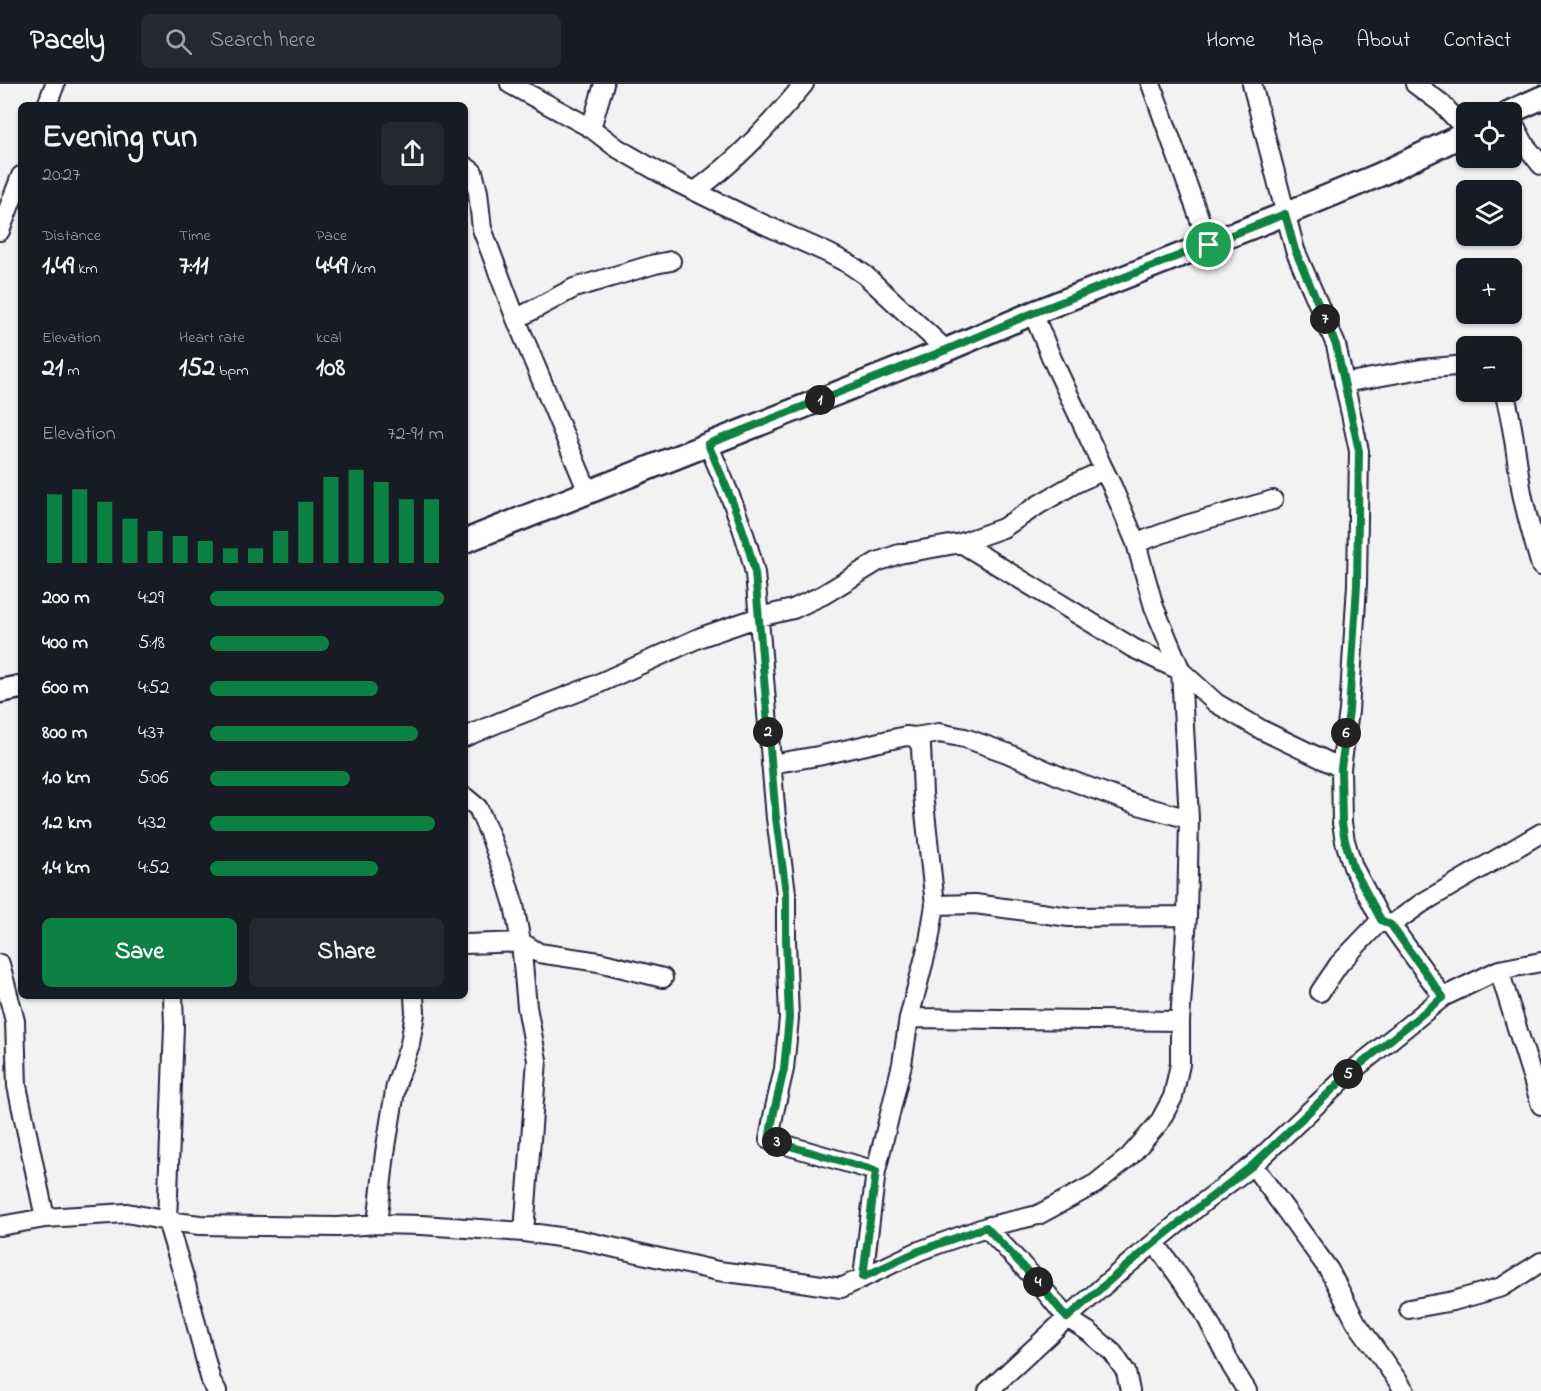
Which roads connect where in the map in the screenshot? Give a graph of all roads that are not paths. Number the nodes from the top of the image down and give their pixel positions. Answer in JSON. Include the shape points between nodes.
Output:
{"nodes":[{"id":1,"x":55,"y":84,"type":"edge"},
{"id":2,"x":510,"y":84,"type":"edge"},
{"id":3,"x":604,"y":84,"type":"edge"},
{"id":4,"x":804,"y":84,"type":"edge"},
{"id":5,"x":1151,"y":84,"type":"edge"},
{"id":6,"x":1252,"y":84,"type":"edge"},
{"id":7,"x":1415,"y":84,"type":"edge"},
{"id":8,"x":1541,"y":98,"type":"edge"},
{"id":9,"x":48,"y":102,"type":"edge"},
{"id":10,"x":1522,"y":107,"type":"edge"},
{"id":11,"x":1456,"y":120,"type":"edge"},
{"id":12,"x":591,"y":128,"type":"junction"},
{"id":13,"x":1456,"y":137,"type":"edge"},
{"id":14,"x":1522,"y":139,"type":"edge"},
{"id":15,"x":1541,"y":165,"type":"edge"},
{"id":16,"x":468,"y":168,"type":"edge"},
{"id":17,"x":719,"y":174,"type":"junction"},
{"id":18,"x":18,"y":184,"type":"edge"},
{"id":19,"x":695,"y":191,"type":"junction"},
{"id":20,"x":716,"y":202,"type":"junction"},
{"id":21,"x":1285,"y":214,"type":"junction"},
{"id":22,"x":0,"y":231,"type":"edge"},
{"id":23,"x":1209,"y":245,"type":"junction"},
{"id":24,"x":671,"y":261,"type":"dead end"},
{"id":25,"x":1033,"y":313,"type":"junction"},
{"id":26,"x":516,"y":319,"type":"junction"},
{"id":27,"x":946,"y":350,"type":"junction"},
{"id":28,"x":1456,"y":365,"type":"edge"},
{"id":29,"x":1344,"y":383,"type":"junction"},
{"id":30,"x":1506,"y":402,"type":"edge"},
{"id":31,"x":708,"y":444,"type":"junction"},
{"id":32,"x":1104,"y":470,"type":"junction"},
{"id":33,"x":588,"y":492,"type":"junction"},
{"id":34,"x":1273,"y":500,"type":"dead end"},
{"id":35,"x":468,"y":540,"type":"edge"},
{"id":36,"x":961,"y":543,"type":"junction"},
{"id":37,"x":1136,"y":543,"type":"junction"},
{"id":38,"x":1541,"y":566,"type":"edge"},
{"id":39,"x":759,"y":617,"type":"junction"},
{"id":40,"x":1181,"y":671,"type":"junction"},
{"id":41,"x":18,"y":688,"type":"edge"},
{"id":42,"x":0,"y":691,"type":"edge"},
{"id":43,"x":468,"y":736,"type":"edge"},
{"id":44,"x":915,"y":737,"type":"junction"},
{"id":45,"x":771,"y":764,"type":"junction"},
{"id":46,"x":1341,"y":768,"type":"junction"},
{"id":47,"x":468,"y":800,"type":"edge"},
{"id":48,"x":1189,"y":819,"type":"junction"},
{"id":49,"x":1541,"y":833,"type":"edge"},
{"id":50,"x":935,"y":905,"type":"junction"},
{"id":51,"x":1187,"y":916,"type":"junction"},
{"id":52,"x":1386,"y":922,"type":"junction"},
{"id":53,"x":521,"y":942,"type":"junction"},
{"id":54,"x":468,"y":944,"type":"edge"},
{"id":55,"x":1541,"y":962,"type":"edge"},
{"id":56,"x":0,"y":964,"type":"edge"},
{"id":57,"x":1499,"y":970,"type":"junction"},
{"id":58,"x":663,"y":978,"type":"dead end"},
{"id":59,"x":1320,"y":992,"type":"dead end"},
{"id":60,"x":1443,"y":997,"type":"junction"},
{"id":61,"x":173,"y":999,"type":"edge"},
{"id":62,"x":414,"y":999,"type":"edge"},
{"id":63,"x":909,"y":1018,"type":"junction"},
{"id":64,"x":1180,"y":1021,"type":"junction"},
{"id":65,"x":1541,"y":1105,"type":"edge"},
{"id":66,"x":1253,"y":1165,"type":"junction"},
{"id":67,"x":876,"y":1171,"type":"junction"},
{"id":68,"x":45,"y":1218,"type":"junction"},
{"id":69,"x":166,"y":1221,"type":"junction"},
{"id":70,"x":376,"y":1224,"type":"junction"},
{"id":71,"x":0,"y":1226,"type":"edge"},
{"id":72,"x":986,"y":1227,"type":"junction"},
{"id":73,"x":524,"y":1232,"type":"junction"},
{"id":74,"x":1155,"y":1243,"type":"junction"},
{"id":75,"x":1541,"y":1262,"type":"edge"},
{"id":76,"x":863,"y":1277,"type":"junction"},
{"id":77,"x":1409,"y":1309,"type":"dead end"},
{"id":78,"x":1067,"y":1318,"type":"junction"},
{"id":79,"x":217,"y":1391,"type":"edge"},
{"id":80,"x":987,"y":1391,"type":"edge"},
{"id":81,"x":1130,"y":1391,"type":"edge"},
{"id":82,"x":1247,"y":1391,"type":"edge"},
{"id":83,"x":1405,"y":1391,"type":"edge"}],
"edges":[{"from":1,"to":9,"type":"street"},
{"from":2,"to":12,"type":"street"},
{"from":3,"to":12,"type":"street"},
{"from":4,"to":17,"type":"street","via":[[780,114]]},
{"from":5,"to":23,"type":"street"},
{"from":6,"to":21,"type":"street"},
{"from":7,"to":11,"type":"street"},
{"from":8,"to":10,"type":"main road"},
{"from":12,"to":19,"type":"street","via":[[617,148]]},
{"from":13,"to":21,"type":"main road"},
{"from":14,"to":15,"type":"street"},
{"from":16,"to":26,"type":"street","via":[[473,172],[478,192],[482,229]]},
{"from":17,"to":19,"type":"street"},
{"from":17,"to":20,"type":"street"},
{"from":18,"to":22,"type":"street"},
{"from":19,"to":20,"type":"street"},
{"from":20,"to":27,"type":"street","via":[[849,264]]},
{"from":21,"to":23,"type":"main road"},
{"from":21,"to":29,"type":"street","via":[[1295,250],[1336,345]]},
{"from":23,"to":25,"type":"main road"},
{"from":24,"to":26,"type":"street","via":[[574,288]]},
{"from":25,"to":27,"type":"main road"},
{"from":25,"to":32,"type":"street"},
{"from":26,"to":33,"type":"street"},
{"from":27,"to":31,"type":"main road"},
{"from":28,"to":29,"type":"street"},
{"from":29,"to":46,"type":"street","via":[[1359,451],[1356,596],[1349,711]]},
{"from":30,"to":38,"type":"street","via":[[1522,494]]},
{"from":31,"to":33,"type":"main road"},
{"from":31,"to":39,"type":"street","via":[[748,544]]},
{"from":32,"to":36,"type":"street","via":[[1002,528]]},
{"from":32,"to":37,"type":"street"},
{"from":33,"to":35,"type":"main road"},
{"from":34,"to":37,"type":"street"},
{"from":36,"to":39,"type":"street","via":[[877,562],[793,609]]},
{"from":36,"to":40,"type":"street","via":[[1133,648]]},
{"from":37,"to":40,"type":"street","via":[[1154,607]]},
{"from":39,"to":43,"type":"street"},
{"from":39,"to":45,"type":"street"},
{"from":40,"to":46,"type":"street","via":[[1216,703]]},
{"from":40,"to":48,"type":"street"},
{"from":41,"to":42,"type":"main road"},
{"from":44,"to":45,"type":"street"},
{"from":44,"to":48,"type":"street","via":[[939,733],[965,738],[1074,782]]},
{"from":44,"to":50,"type":"street","via":[[921,746],[922,794]]},
{"from":45,"to":67,"type":"street","via":[[786,893],[789,1018],[784,1069],[769,1140]]},
{"from":46,"to":52,"type":"street","via":[[1345,841],[1353,867]]},
{"from":47,"to":53,"type":"street","via":[[478,808],[506,876]]},
{"from":48,"to":51,"type":"street"},
{"from":49,"to":52,"type":"street"},
{"from":50,"to":51,"type":"street","via":[[975,904],[1069,917]]},
{"from":50,"to":63,"type":"street"},
{"from":51,"to":64,"type":"street"},
{"from":52,"to":59,"type":"street","via":[[1339,964]]},
{"from":52,"to":60,"type":"street"},
{"from":53,"to":54,"type":"street"},
{"from":53,"to":58,"type":"street","via":[[539,953],[599,962]]},
{"from":53,"to":73,"type":"street","via":[[537,1060]]},
{"from":55,"to":57,"type":"street"},
{"from":56,"to":68,"type":"street","via":[[15,1022],[17,1086]]},
{"from":57,"to":60,"type":"street"},
{"from":57,"to":65,"type":"street"},
{"from":60,"to":66,"type":"street","via":[[1351,1072]]},
{"from":61,"to":69,"type":"street"},
{"from":62,"to":70,"type":"street","via":[[410,1044],[396,1085]]},
{"from":63,"to":64,"type":"street"},
{"from":63,"to":67,"type":"street","via":[[903,1064]]},
{"from":64,"to":72,"type":"street","via":[[1180,1064],[1173,1097],[1159,1123],[1129,1157],[1095,1184],[1038,1215]]},
{"from":66,"to":74,"type":"street"},
{"from":66,"to":83,"type":"street","via":[[1329,1270],[1356,1322]]},
{"from":67,"to":76,"type":"street"},
{"from":68,"to":69,"type":"street","via":[[127,1213]]},
{"from":68,"to":71,"type":"street"},
{"from":69,"to":70,"type":"street","via":[[337,1227]]},
{"from":69,"to":79,"type":"street"},
{"from":70,"to":73,"type":"street"},
{"from":72,"to":76,"type":"street"},
{"from":72,"to":78,"type":"street"},
{"from":73,"to":76,"type":"street","via":[[580,1240],[718,1271],[841,1288]]},
{"from":74,"to":78,"type":"street"},
{"from":74,"to":82,"type":"street","via":[[1203,1310]]},
{"from":75,"to":77,"type":"street","via":[[1502,1287]]},
{"from":78,"to":80,"type":"street"},
{"from":78,"to":81,"type":"street","via":[[1113,1353],[1126,1372]]}]}
